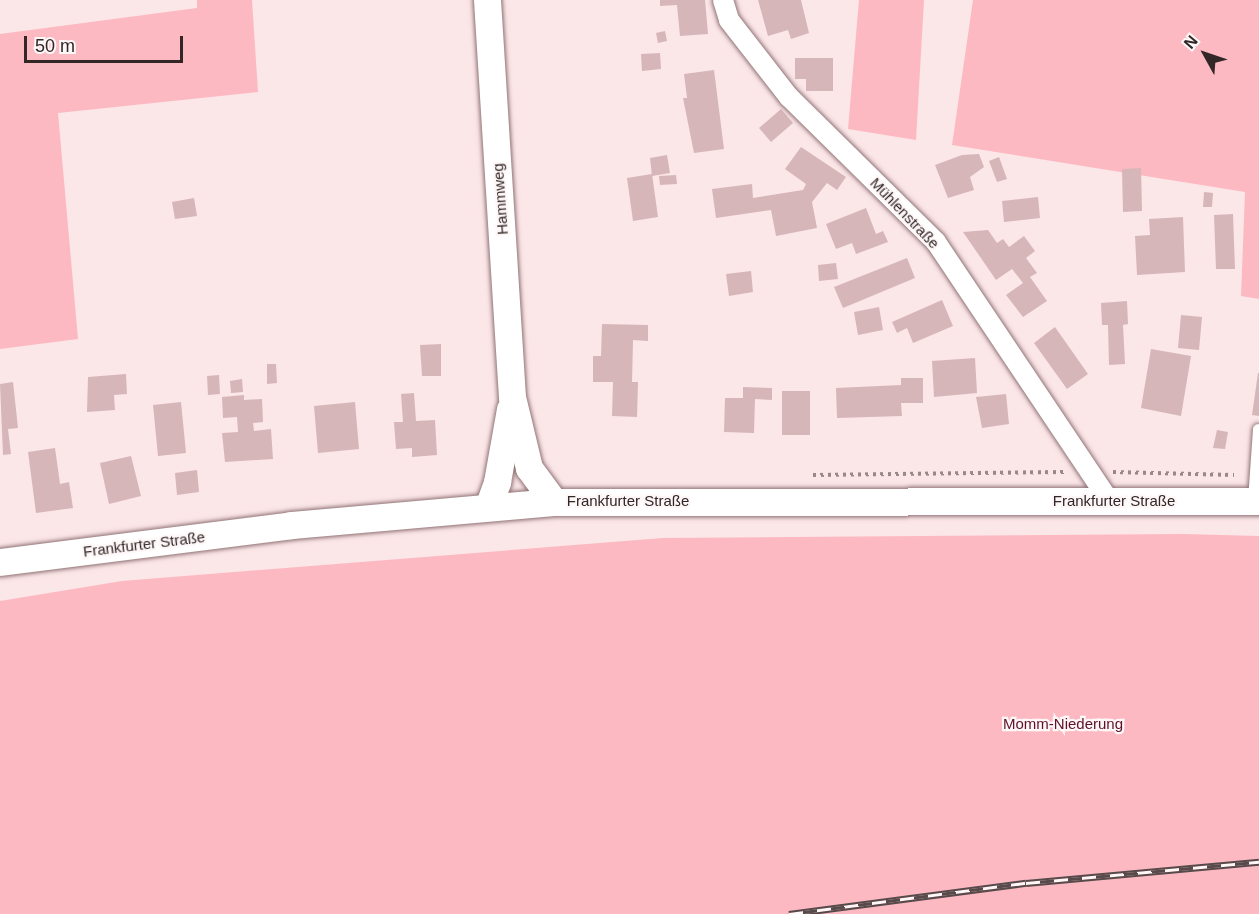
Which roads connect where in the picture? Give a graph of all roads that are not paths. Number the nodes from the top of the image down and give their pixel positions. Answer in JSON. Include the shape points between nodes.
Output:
{"nodes":[{"id":1,"x":487,"y":0,"type":"edge"},
{"id":2,"x":723,"y":0,"type":"edge"},
{"id":3,"x":512,"y":397,"type":"junction"},
{"id":4,"x":1258,"y":429,"type":"edge"},
{"id":5,"x":1255,"y":493,"type":"edge"},
{"id":6,"x":1109,"y":500,"type":"junction"},
{"id":7,"x":554,"y":501,"type":"junction"},
{"id":8,"x":488,"y":507,"type":"junction"},
{"id":9,"x":0,"y":562,"type":"edge"}],
"edges":[{"from":1,"to":3,"type":"main road","name":"Hammweg"},
{"from":2,"to":6,"type":"street","name":"Mühlenstraße","via":[[729,20],[789,97],[936,242]]},
{"from":3,"to":7,"type":"main road","name":"Hammweg","via":[[529,468]]},
{"from":3,"to":8,"type":"main road","name":"Hammweg","via":[[497,482]]},
{"from":4,"to":5,"type":"lane"},
{"from":5,"to":6,"type":"main road","name":"Frankfurter Straße"},
{"from":6,"to":7,"type":"main road","name":"Frankfurter Straße"},
{"from":7,"to":8,"type":"main road","name":"Frankfurter Straße"},
{"from":8,"to":9,"type":"main road","name":"Frankfurter Straße","via":[[291,525]]}]}
